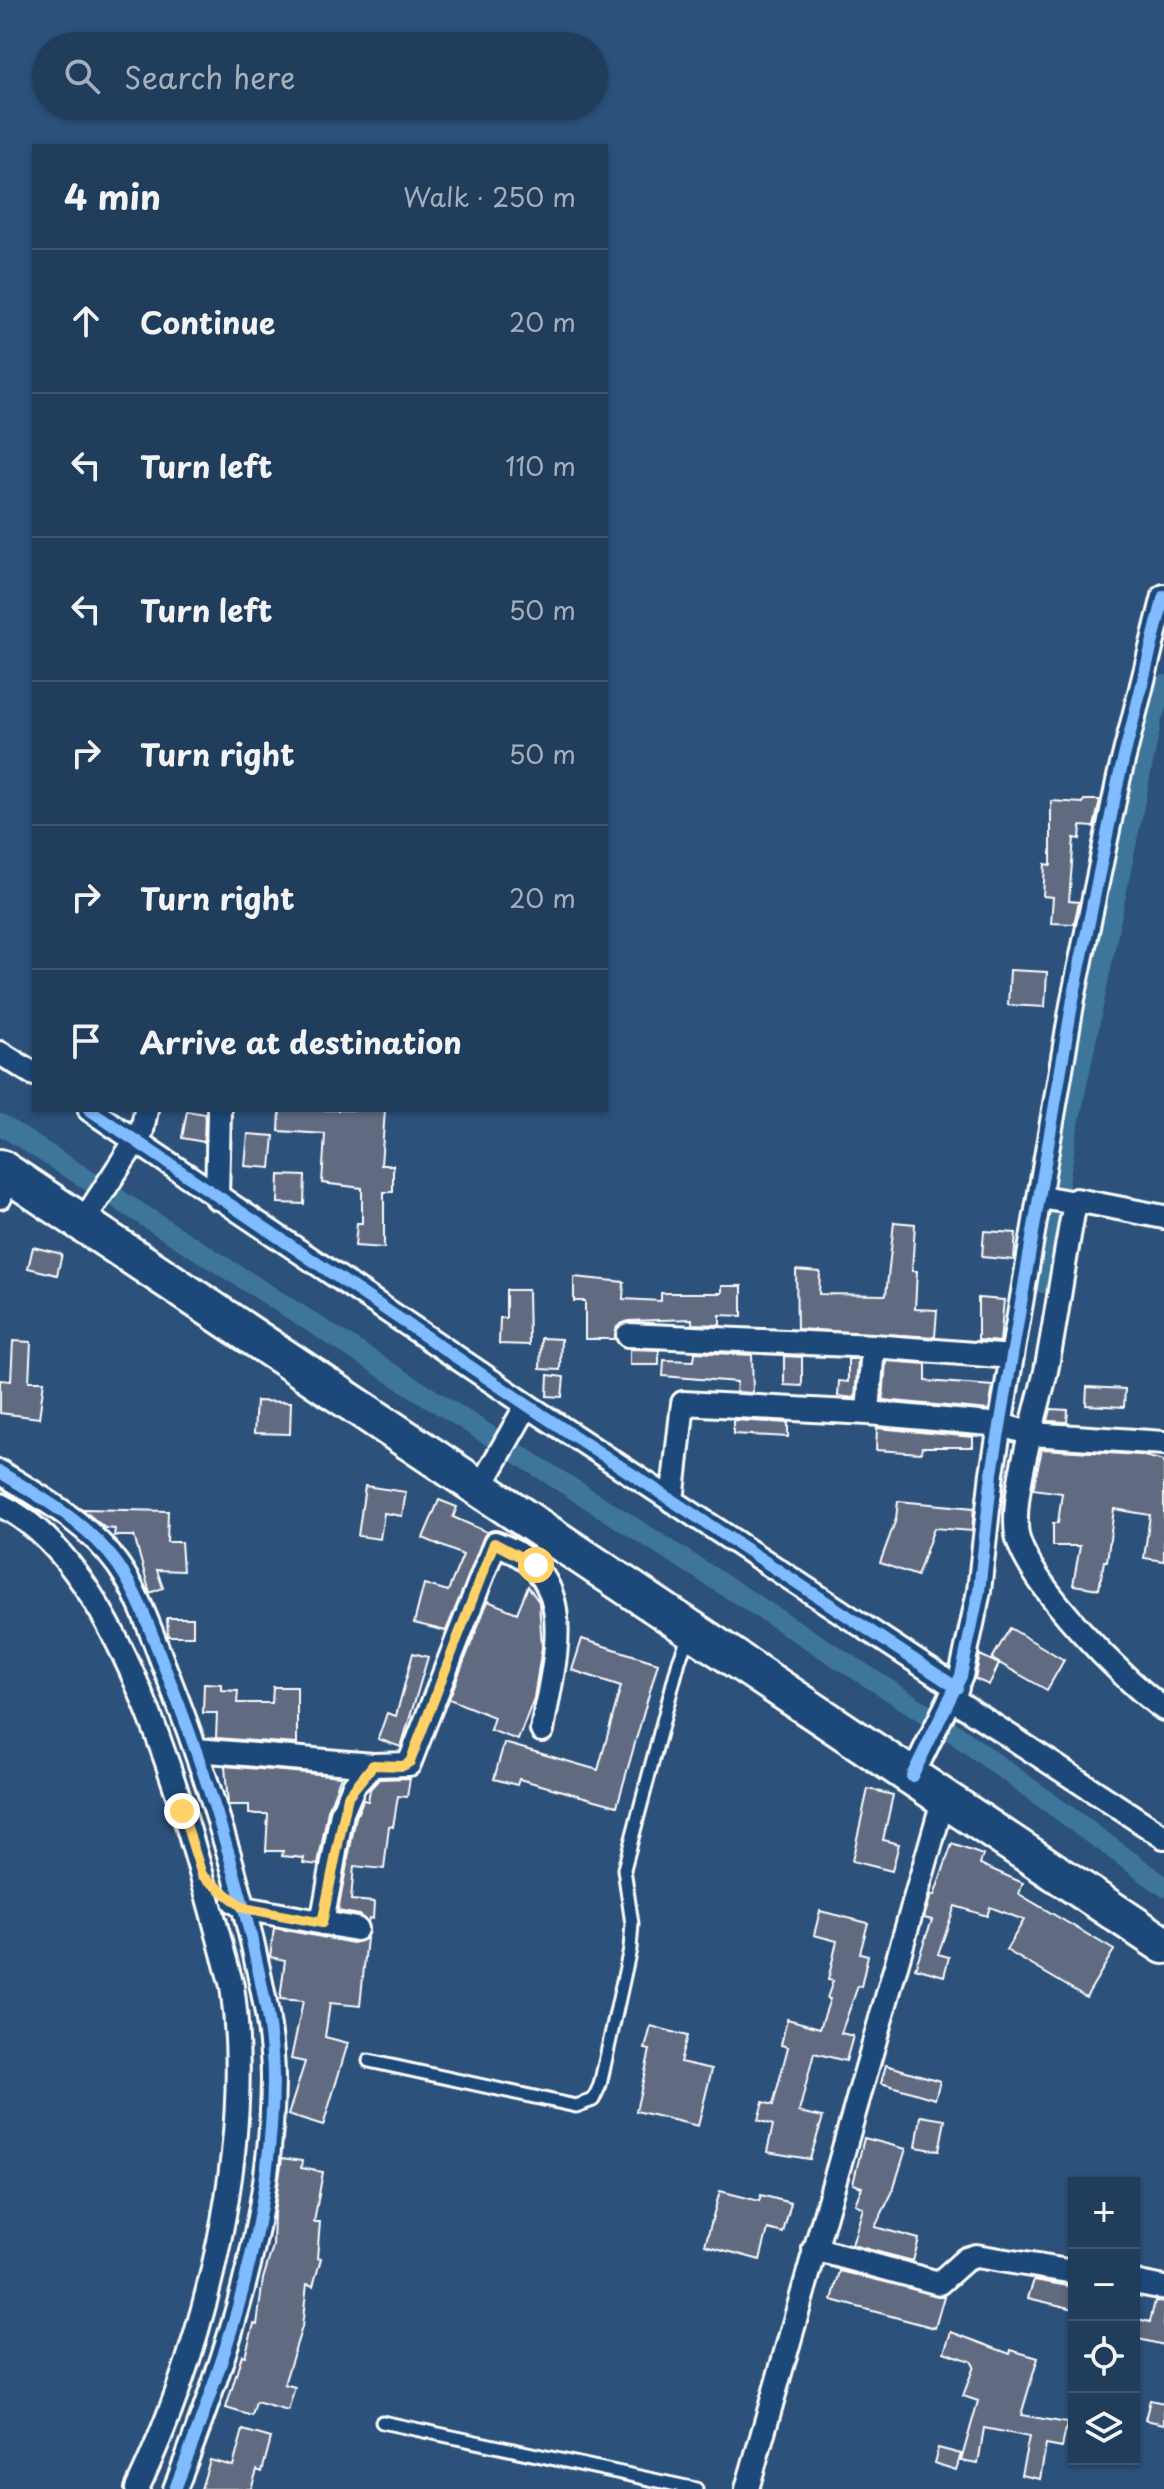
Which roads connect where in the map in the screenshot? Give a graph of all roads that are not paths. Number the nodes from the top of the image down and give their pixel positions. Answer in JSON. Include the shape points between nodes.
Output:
{"nodes":[{"id":1,"x":1164,"y":596,"type":"edge"},
{"id":2,"x":0,"y":1053,"type":"edge"},
{"id":3,"x":32,"y":1073,"type":"edge"},
{"id":4,"x":92,"y":1112,"type":"edge"},
{"id":5,"x":142,"y":1112,"type":"edge"},
{"id":6,"x":219,"y":1112,"type":"edge"},
{"id":7,"x":132,"y":1145,"type":"junction"},
{"id":8,"x":2,"y":1180,"type":"edge"},
{"id":9,"x":217,"y":1198,"type":"junction"},
{"id":10,"x":1043,"y":1198,"type":"junction"},
{"id":11,"x":1074,"y":1202,"type":"junction"},
{"id":12,"x":87,"y":1215,"type":"junction"},
{"id":13,"x":1164,"y":1217,"type":"edge"},
{"id":14,"x":628,"y":1335,"type":"dead end"},
{"id":15,"x":873,"y":1346,"type":"junction"},
{"id":16,"x":1012,"y":1357,"type":"junction"},
{"id":17,"x":523,"y":1411,"type":"junction"},
{"id":18,"x":868,"y":1413,"type":"junction"},
{"id":19,"x":1017,"y":1430,"type":"junction"},
{"id":20,"x":1164,"y":1443,"type":"edge"},
{"id":21,"x":0,"y":1472,"type":"edge"},
{"id":22,"x":485,"y":1477,"type":"junction"},
{"id":23,"x":672,"y":1501,"type":"junction"},
{"id":24,"x":0,"y":1505,"type":"edge"},
{"id":25,"x":1001,"y":1509,"type":"junction"},
{"id":26,"x":543,"y":1550,"type":"junction"},
{"id":27,"x":686,"y":1643,"type":"junction"},
{"id":28,"x":955,"y":1693,"type":"junction"},
{"id":29,"x":1164,"y":1709,"type":"edge"},
{"id":30,"x":542,"y":1730,"type":"dead end"},
{"id":31,"x":197,"y":1750,"type":"junction"},
{"id":32,"x":373,"y":1765,"type":"junction"},
{"id":33,"x":916,"y":1767,"type":"junction"},
{"id":34,"x":944,"y":1797,"type":"junction"},
{"id":35,"x":1164,"y":1837,"type":"edge"},
{"id":36,"x":202,"y":1875,"type":"junction"},
{"id":37,"x":244,"y":1908,"type":"junction"},
{"id":38,"x":322,"y":1923,"type":"junction"},
{"id":39,"x":356,"y":1929,"type":"dead end"},
{"id":40,"x":1164,"y":1945,"type":"edge"},
{"id":41,"x":369,"y":2061,"type":"dead end"},
{"id":42,"x":814,"y":2249,"type":"junction"},
{"id":43,"x":1068,"y":2271,"type":"edge"},
{"id":44,"x":1140,"y":2283,"type":"edge"},
{"id":45,"x":1164,"y":2288,"type":"edge"},
{"id":46,"x":382,"y":2422,"type":"dead end"},
{"id":47,"x":642,"y":2483,"type":"edge"},
{"id":48,"x":137,"y":2489,"type":"edge"},
{"id":49,"x":175,"y":2489,"type":"edge"},
{"id":50,"x":696,"y":2489,"type":"edge"},
{"id":51,"x":747,"y":2489,"type":"edge"}],
"edges":[{"from":1,"to":10,"type":"street","via":[[1076,984]]},
{"from":2,"to":3,"type":"street"},
{"from":4,"to":7,"type":"street"},
{"from":5,"to":7,"type":"street"},
{"from":6,"to":9,"type":"street"},
{"from":7,"to":9,"type":"street"},
{"from":7,"to":12,"type":"street"},
{"from":8,"to":12,"type":"main road"},
{"from":9,"to":17,"type":"street"},
{"from":10,"to":11,"type":"street"},
{"from":10,"to":16,"type":"street"},
{"from":11,"to":13,"type":"street"},
{"from":11,"to":19,"type":"street"},
{"from":12,"to":22,"type":"main road"},
{"from":14,"to":15,"type":"street"},
{"from":15,"to":16,"type":"street"},
{"from":15,"to":18,"type":"street"},
{"from":16,"to":19,"type":"street"},
{"from":17,"to":22,"type":"street"},
{"from":17,"to":23,"type":"street"},
{"from":18,"to":19,"type":"street"},
{"from":18,"to":23,"type":"street","via":[[683,1403]]},
{"from":19,"to":20,"type":"street"},
{"from":19,"to":25,"type":"street"},
{"from":19,"to":25,"type":"street"},
{"from":21,"to":31,"type":"street","via":[[90,1534],[119,1566],[134,1590]]},
{"from":22,"to":26,"type":"main road"},
{"from":23,"to":28,"type":"street"},
{"from":24,"to":36,"type":"street","via":[[56,1547],[105,1615],[135,1679]]},
{"from":25,"to":28,"type":"street"},
{"from":25,"to":29,"type":"street","via":[[1029,1563],[1092,1644]]},
{"from":26,"to":27,"type":"main road"},
{"from":26,"to":30,"type":"street","via":[[557,1610]]},
{"from":26,"to":32,"type":"street","via":[[494,1543],[410,1762]]},
{"from":27,"to":33,"type":"main road"},
{"from":27,"to":41,"type":"lane","via":[[624,1869],[630,1949],[593,2100],[576,2106]]},
{"from":28,"to":33,"type":"street"},
{"from":28,"to":35,"type":"street"},
{"from":31,"to":32,"type":"street"},
{"from":31,"to":37,"type":"street"},
{"from":32,"to":38,"type":"street","via":[[348,1796]]},
{"from":33,"to":34,"type":"main road"},
{"from":34,"to":40,"type":"main road"},
{"from":34,"to":42,"type":"street"},
{"from":36,"to":37,"type":"street"},
{"from":36,"to":48,"type":"street","via":[[236,2014],[235,2121],[201,2321],[180,2390]]},
{"from":37,"to":38,"type":"street"},
{"from":37,"to":49,"type":"street","via":[[271,2045],[269,2136],[243,2298]]},
{"from":38,"to":39,"type":"street"},
{"from":42,"to":43,"type":"street","via":[[936,2283],[976,2256]]},
{"from":42,"to":51,"type":"street"},
{"from":44,"to":45,"type":"street"},
{"from":46,"to":47,"type":"lane"},
{"from":47,"to":50,"type":"lane"}]}
